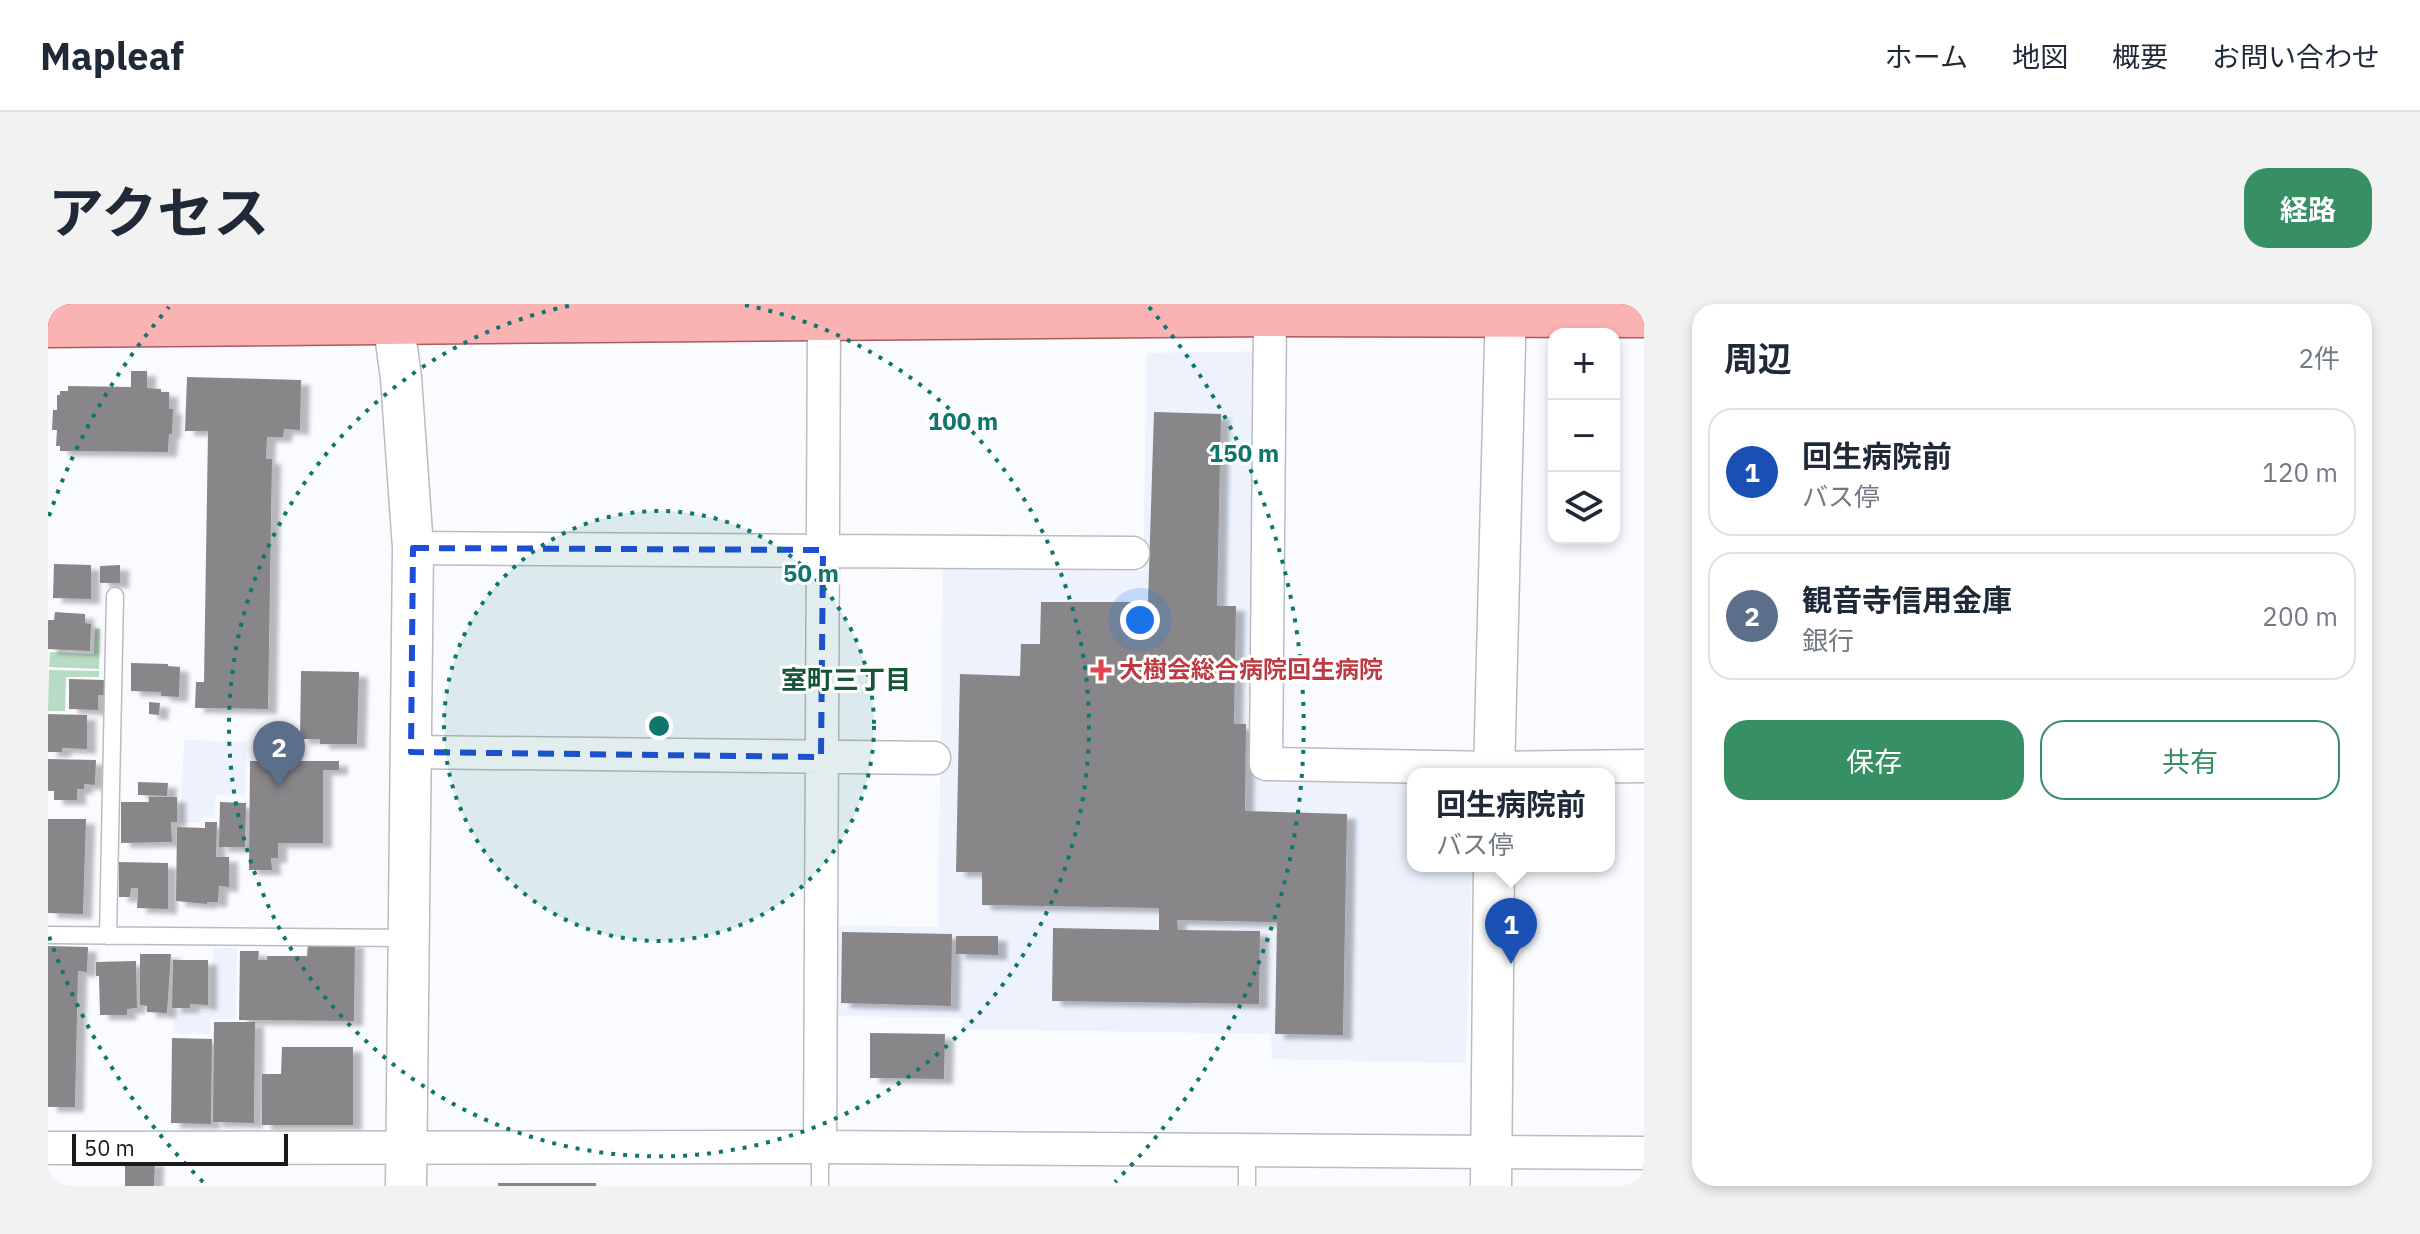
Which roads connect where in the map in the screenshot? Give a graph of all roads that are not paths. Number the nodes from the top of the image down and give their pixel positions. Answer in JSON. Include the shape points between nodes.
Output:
{"nodes":[{"id":1,"x":1506,"y":310,"type":"edge"},
{"id":2,"x":392,"y":313,"type":"edge"},
{"id":3,"x":1270,"y":314,"type":"junction"},
{"id":4,"x":1644,"y":315,"type":"edge"},
{"id":5,"x":824,"y":318,"type":"junction"},
{"id":6,"x":48,"y":325,"type":"edge"},
{"id":7,"x":413,"y":548,"type":"junction"},
{"id":8,"x":823,"y":550,"type":"junction"},
{"id":9,"x":1133,"y":553,"type":"dead end"},
{"id":10,"x":115,"y":596,"type":"dead end"},
{"id":11,"x":411,"y":752,"type":"junction"},
{"id":12,"x":821,"y":757,"type":"junction"},
{"id":13,"x":934,"y":758,"type":"dead end"},
{"id":14,"x":1644,"y":766,"type":"edge"},
{"id":15,"x":1407,"y":768,"type":"edge"},
{"id":16,"x":1494,"y":768,"type":"edge"},
{"id":17,"x":1584,"y":768,"type":"edge"},
{"id":18,"x":1494,"y":872,"type":"edge"},
{"id":19,"x":48,"y":935,"type":"edge"},
{"id":20,"x":108,"y":936,"type":"junction"},
{"id":21,"x":407,"y":938,"type":"junction"},
{"id":22,"x":406,"y":1147,"type":"junction"},
{"id":23,"x":820,"y":1147,"type":"junction"},
{"id":24,"x":48,"y":1148,"type":"edge"},
{"id":25,"x":1247,"y":1150,"type":"junction"},
{"id":26,"x":1644,"y":1153,"type":"edge"},
{"id":27,"x":1491,"y":1169,"type":"edge"},
{"id":28,"x":406,"y":1186,"type":"edge"},
{"id":29,"x":820,"y":1186,"type":"edge"},
{"id":30,"x":1247,"y":1186,"type":"edge"}],
"edges":[{"from":1,"to":3,"type":"main road"},
{"from":1,"to":4,"type":"main road"},
{"from":1,"to":16,"type":"street"},
{"from":2,"to":5,"type":"main road"},
{"from":2,"to":6,"type":"main road"},
{"from":2,"to":7,"type":"street"},
{"from":3,"to":5,"type":"main road"},
{"from":3,"to":15,"type":"street","via":[[1266,764]]},
{"from":5,"to":8,"type":"street"},
{"from":7,"to":8,"type":"street"},
{"from":7,"to":11,"type":"street"},
{"from":8,"to":9,"type":"street"},
{"from":8,"to":12,"type":"street"},
{"from":10,"to":20,"type":"lane"},
{"from":11,"to":12,"type":"street"},
{"from":11,"to":21,"type":"street"},
{"from":12,"to":13,"type":"street"},
{"from":12,"to":23,"type":"street"},
{"from":14,"to":17,"type":"street"},
{"from":18,"to":27,"type":"street"},
{"from":19,"to":20,"type":"lane"},
{"from":20,"to":21,"type":"lane"},
{"from":21,"to":22,"type":"street"},
{"from":22,"to":23,"type":"street"},
{"from":22,"to":24,"type":"street"},
{"from":22,"to":28,"type":"street"},
{"from":23,"to":25,"type":"street"},
{"from":23,"to":29,"type":"lane"},
{"from":25,"to":27,"type":"street"},
{"from":25,"to":30,"type":"lane"},
{"from":26,"to":27,"type":"street"}]}
